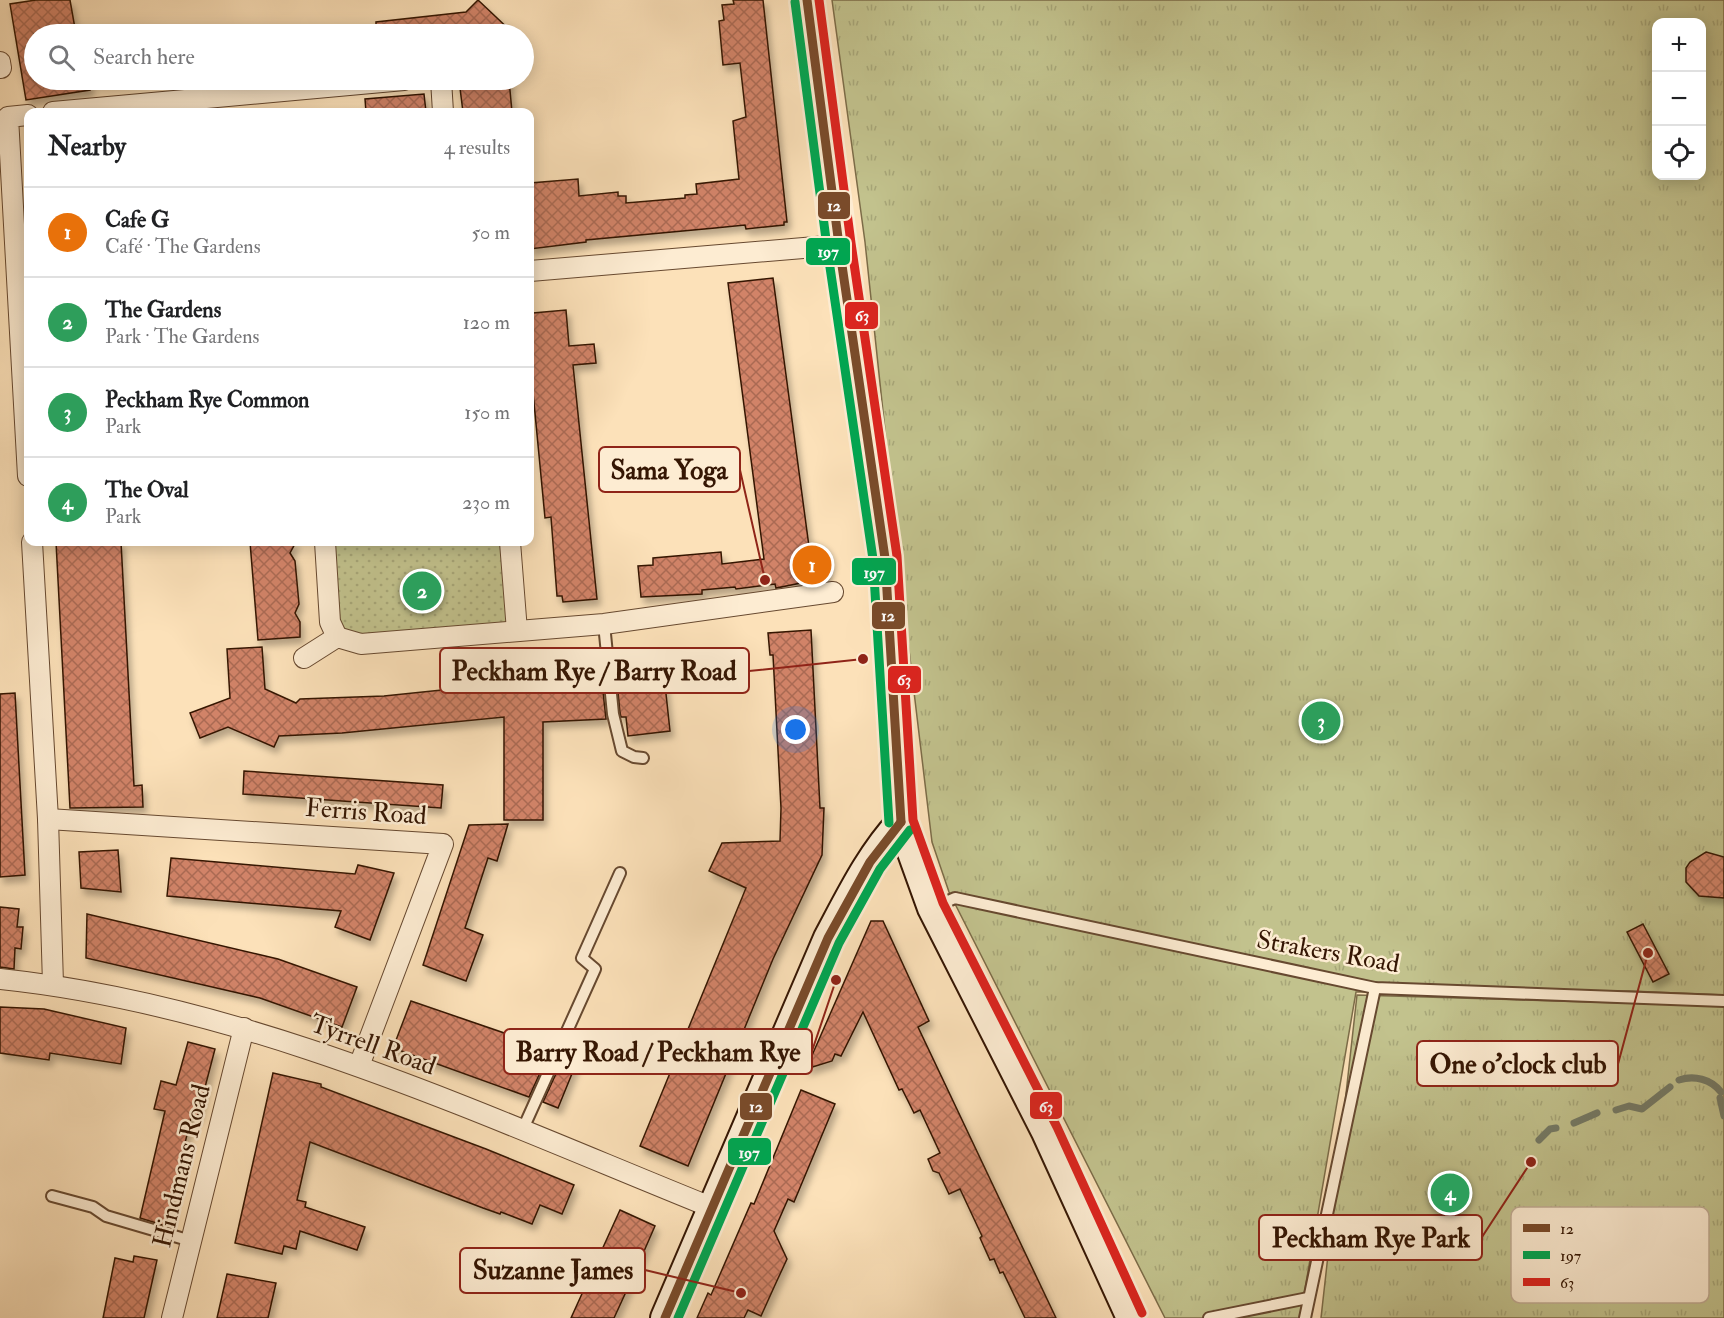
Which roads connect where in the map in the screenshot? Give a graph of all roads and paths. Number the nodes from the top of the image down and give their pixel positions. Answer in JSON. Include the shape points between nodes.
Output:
{"nodes":[{"id":1,"x":807,"y":0,"type":"edge"},
{"id":2,"x":294,"y":90,"type":"edge"},
{"id":3,"x":442,"y":90,"type":"edge"},
{"id":4,"x":97,"y":108,"type":"edge"},
{"id":5,"x":443,"y":108,"type":"edge"},
{"id":6,"x":24,"y":115,"type":"edge"},
{"id":7,"x":839,"y":245,"type":"junction"},
{"id":8,"x":534,"y":272,"type":"edge"},
{"id":9,"x":24,"y":405,"type":"edge"},
{"id":10,"x":32,"y":546,"type":"edge"},
{"id":11,"x":325,"y":546,"type":"edge"},
{"id":12,"x":510,"y":546,"type":"edge"},
{"id":13,"x":833,"y":592,"type":"dead end"},
{"id":14,"x":604,"y":624,"type":"junction"},
{"id":15,"x":517,"y":631,"type":"junction"},
{"id":16,"x":338,"y":637,"type":"junction"},
{"id":17,"x":304,"y":658,"type":"dead end"},
{"id":18,"x":643,"y":758,"type":"dead end"},
{"id":19,"x":48,"y":819,"type":"junction"},
{"id":20,"x":901,"y":822,"type":"junction"},
{"id":21,"x":620,"y":873,"type":"dead end"},
{"id":22,"x":932,"y":908,"type":"junction"},
{"id":23,"x":0,"y":979,"type":"edge"},
{"id":24,"x":53,"y":984,"type":"junction"},
{"id":25,"x":1375,"y":988,"type":"junction"},
{"id":26,"x":1724,"y":1001,"type":"edge"},
{"id":27,"x":244,"y":1028,"type":"junction"},
{"id":28,"x":359,"y":1066,"type":"junction"},
{"id":29,"x":522,"y":1131,"type":"junction"},
{"id":30,"x":52,"y":1196,"type":"dead end"},
{"id":31,"x":713,"y":1208,"type":"junction"},
{"id":32,"x":191,"y":1240,"type":"junction"},
{"id":33,"x":1308,"y":1298,"type":"junction"},
{"id":34,"x":172,"y":1318,"type":"edge"},
{"id":35,"x":665,"y":1318,"type":"edge"},
{"id":36,"x":1131,"y":1318,"type":"edge"},
{"id":37,"x":1209,"y":1318,"type":"edge"},
{"id":38,"x":1305,"y":1318,"type":"edge"}],
"edges":[{"from":1,"to":7,"type":"main road"},
{"from":2,"to":4,"type":"street"},
{"from":3,"to":5,"type":"street"},
{"from":6,"to":9,"type":"street","via":[[8,117]]},
{"from":7,"to":8,"type":"street"},
{"from":7,"to":20,"type":"main road","via":[[885,558]]},
{"from":10,"to":19,"type":"street"},
{"from":11,"to":16,"type":"street","via":[[330,622]]},
{"from":12,"to":15,"type":"street"},
{"from":13,"to":14,"type":"street"},
{"from":14,"to":15,"type":"street"},
{"from":14,"to":18,"type":"lane","via":[[613,714],[622,751]]},
{"from":15,"to":16,"type":"street","via":[[361,644]]},
{"from":16,"to":17,"type":"street"},
{"from":19,"to":24,"type":"street"},
{"from":19,"to":28,"type":"street","name":"Ferris Road","via":[[443,844]]},
{"from":20,"to":22,"type":"main road"},
{"from":20,"to":31,"type":"main road","via":[[860,879],[828,938]]},
{"from":21,"to":29,"type":"lane","via":[[582,958],[595,969]]},
{"from":22,"to":25,"type":"lane","name":"Strakers Road","via":[[955,898]]},
{"from":22,"to":36,"type":"main road","via":[[1046,1132]]},
{"from":23,"to":24,"type":"street","name":"Tyrrell Road"},
{"from":24,"to":27,"type":"street","name":"Tyrrell Road"},
{"from":25,"to":26,"type":"lane","name":"Strakers Road"},
{"from":25,"to":33,"type":"lane"},
{"from":27,"to":28,"type":"street","name":"Tyrrell Road"},
{"from":27,"to":32,"type":"street","name":"Hindmans Road"},
{"from":28,"to":29,"type":"street","name":"Tyrrell Road"},
{"from":29,"to":31,"type":"street","name":"Tyrrell Road"},
{"from":30,"to":32,"type":"lane"},
{"from":31,"to":35,"type":"main road"},
{"from":32,"to":34,"type":"street","name":"Hindmans Road"},
{"from":33,"to":37,"type":"lane"},
{"from":33,"to":38,"type":"lane"}]}
